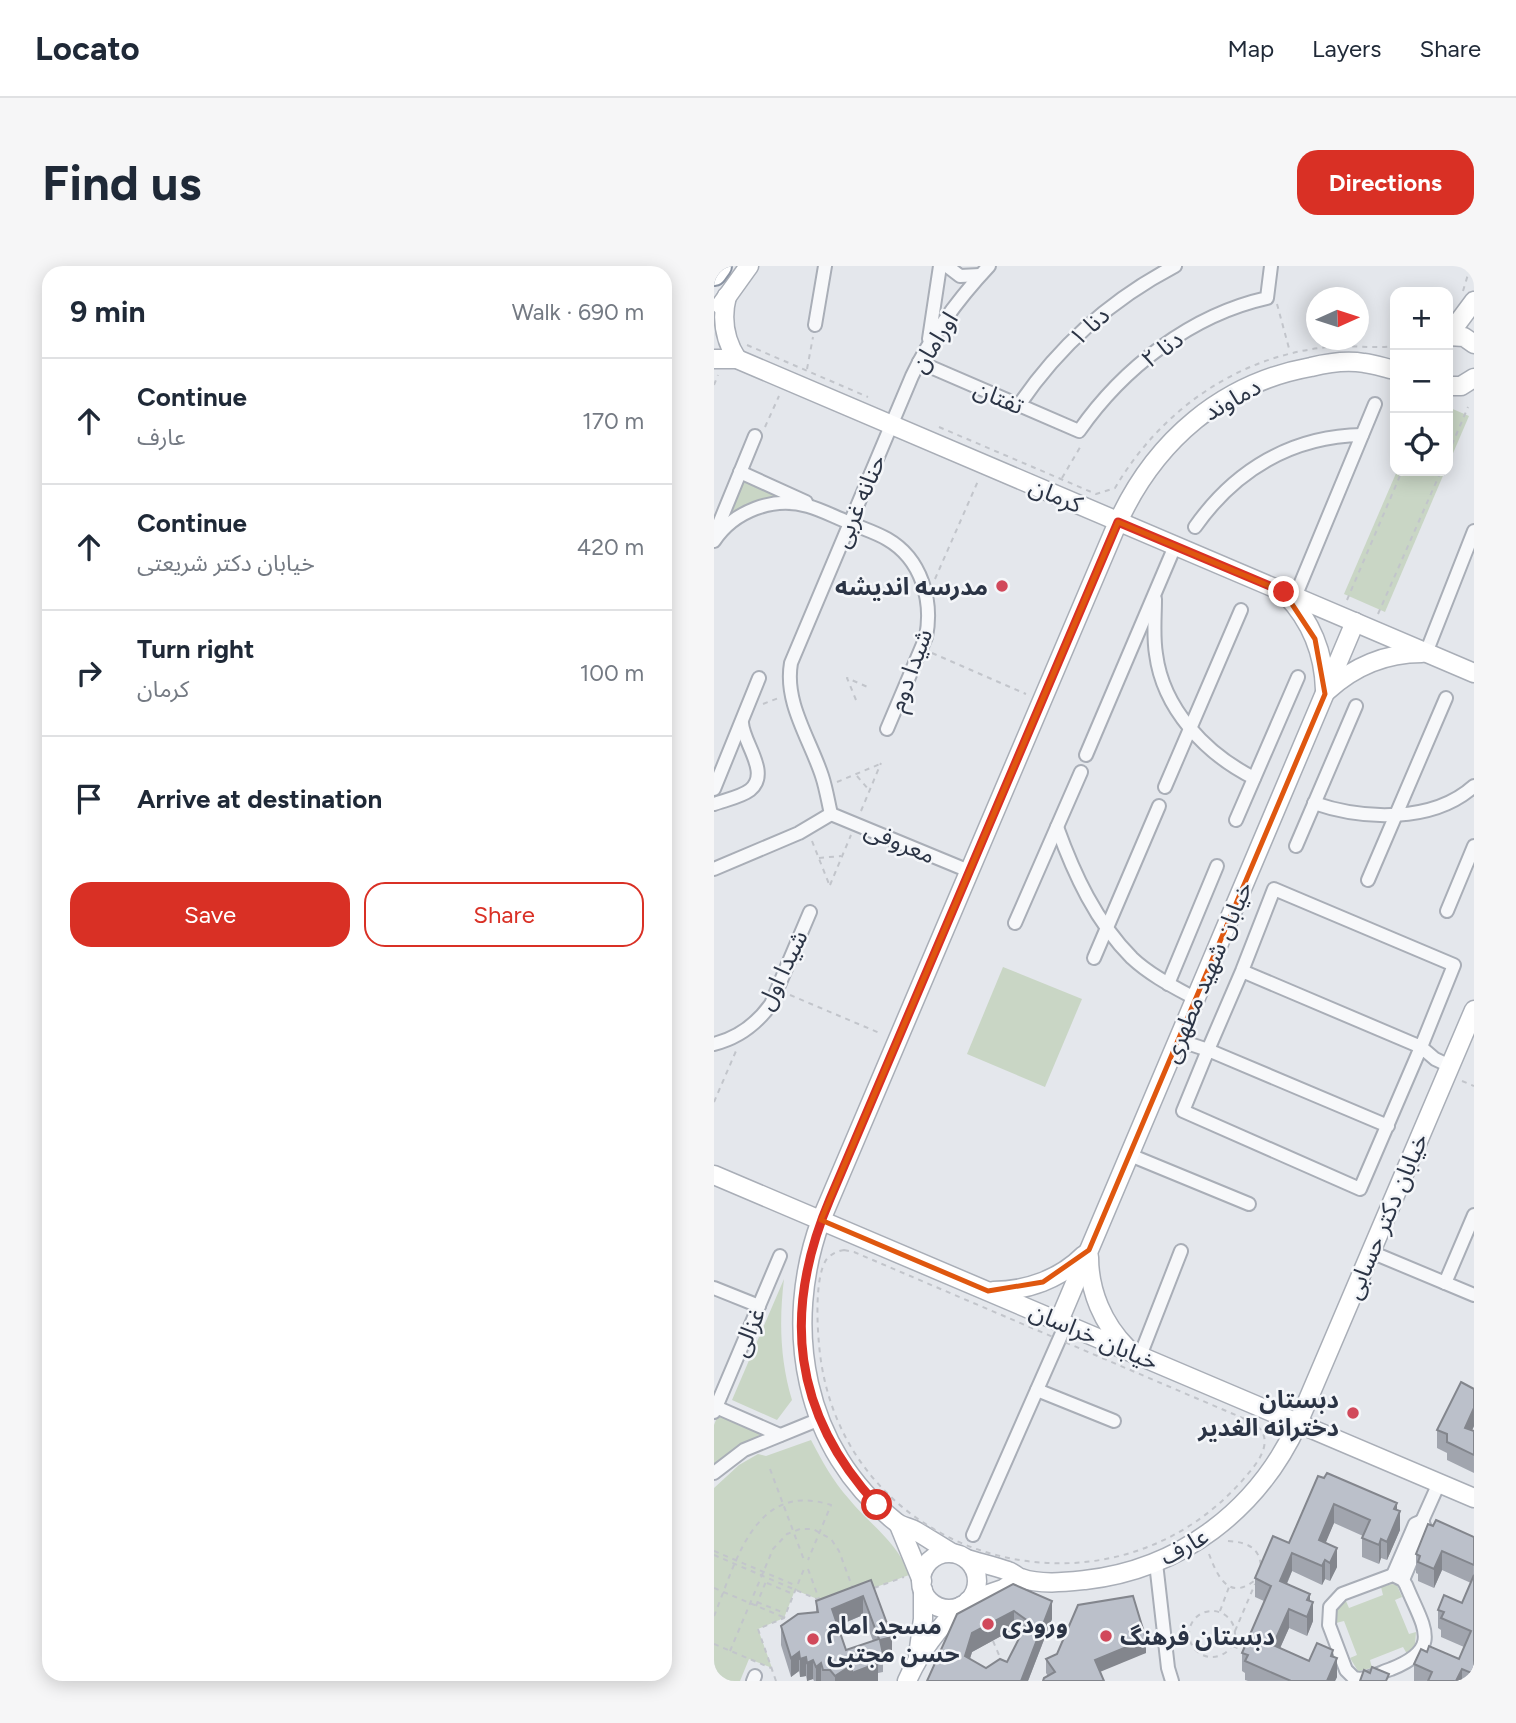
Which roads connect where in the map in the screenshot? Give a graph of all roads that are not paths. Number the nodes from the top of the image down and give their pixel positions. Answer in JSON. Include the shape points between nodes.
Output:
{"nodes":[{"id":1,"x":719,"y":266,"type":"edge"},
{"id":2,"x":749,"y":266,"type":"edge"},
{"id":3,"x":825,"y":266,"type":"edge"},
{"id":4,"x":940,"y":266,"type":"edge"},
{"id":5,"x":947,"y":266,"type":"edge"},
{"id":6,"x":1175,"y":266,"type":"edge"},
{"id":7,"x":1271,"y":266,"type":"edge"},
{"id":8,"x":984,"y":271,"type":"edge"},
{"id":9,"x":714,"y":273,"type":"edge"},
{"id":10,"x":727,"y":296,"type":"junction"},
{"id":11,"x":1474,"y":301,"type":"edge"},
{"id":12,"x":714,"y":313,"type":"edge"},
{"id":13,"x":815,"y":325,"type":"road end"},
{"id":14,"x":1453,"y":329,"type":"edge"},
{"id":15,"x":1453,"y":336,"type":"edge"},
{"id":16,"x":928,"y":342,"type":"junction"},
{"id":17,"x":1474,"y":344,"type":"edge"},
{"id":18,"x":740,"y":352,"type":"junction"},
{"id":19,"x":1390,"y":359,"type":"edge"},
{"id":20,"x":919,"y":362,"type":"junction"},
{"id":21,"x":1363,"y":362,"type":"junction"},
{"id":22,"x":716,"y":367,"type":"edge"},
{"id":23,"x":1390,"y":369,"type":"edge"},
{"id":24,"x":1474,"y":378,"type":"edge"},
{"id":25,"x":1453,"y":386,"type":"edge"},
{"id":26,"x":1453,"y":388,"type":"edge"},
{"id":27,"x":1471,"y":402,"type":"edge"},
{"id":28,"x":1375,"y":404,"type":"dead end"},
{"id":29,"x":1019,"y":405,"type":"junction"},
{"id":30,"x":891,"y":425,"type":"junction"},
{"id":31,"x":1362,"y":435,"type":"junction"},
{"id":32,"x":755,"y":436,"type":"dead end"},
{"id":33,"x":1081,"y":437,"type":"joint"},
{"id":34,"x":740,"y":472,"type":"junction"},
{"id":35,"x":822,"y":511,"type":"junction"},
{"id":36,"x":1118,"y":522,"type":"junction"},
{"id":37,"x":849,"y":523,"type":"junction"},
{"id":38,"x":1195,"y":527,"type":"dead end"},
{"id":39,"x":1474,"y":531,"type":"edge"},
{"id":40,"x":714,"y":539,"type":"edge"},
{"id":41,"x":1175,"y":546,"type":"junction"},
{"id":42,"x":1155,"y":594,"type":"junction"},
{"id":43,"x":1289,"y":595,"type":"junction"},
{"id":44,"x":1241,"y":610,"type":"dead end"},
{"id":45,"x":1355,"y":622,"type":"junction"},
{"id":46,"x":1155,"y":653,"type":"junction"},
{"id":47,"x":1426,"y":653,"type":"junction"},
{"id":48,"x":1129,"y":656,"type":"junction"},
{"id":49,"x":1474,"y":673,"type":"edge"},
{"id":50,"x":1298,"y":677,"type":"dead end"},
{"id":51,"x":759,"y":678,"type":"dead end"},
{"id":52,"x":1325,"y":694,"type":"junction"},
{"id":53,"x":1446,"y":698,"type":"dead end"},
{"id":54,"x":1356,"y":706,"type":"dead end"},
{"id":55,"x":743,"y":719,"type":"junction"},
{"id":56,"x":887,"y":729,"type":"dead end"},
{"id":57,"x":1190,"y":729,"type":"junction"},
{"id":58,"x":746,"y":740,"type":"junction"},
{"id":59,"x":732,"y":747,"type":"junction"},
{"id":60,"x":1086,"y":755,"type":"dead end"},
{"id":61,"x":719,"y":766,"type":"edge"},
{"id":62,"x":1081,"y":772,"type":"dead end"},
{"id":63,"x":1254,"y":778,"type":"junction"},
{"id":64,"x":1165,"y":787,"type":"dead end"},
{"id":65,"x":714,"y":788,"type":"edge"},
{"id":66,"x":1472,"y":790,"type":"edge"},
{"id":67,"x":717,"y":803,"type":"edge"},
{"id":68,"x":1314,"y":803,"type":"junction"},
{"id":69,"x":1159,"y":806,"type":"dead end"},
{"id":70,"x":831,"y":814,"type":"junction"},
{"id":71,"x":1396,"y":815,"type":"junction"},
{"id":72,"x":1236,"y":820,"type":"dead end"},
{"id":73,"x":1058,"y":827,"type":"junction"},
{"id":74,"x":1296,"y":846,"type":"dead end"},
{"id":75,"x":1474,"y":846,"type":"edge"},
{"id":76,"x":1068,"y":858,"type":"junction"},
{"id":77,"x":1042,"y":862,"type":"junction"},
{"id":78,"x":1217,"y":866,"type":"dead end"},
{"id":79,"x":714,"y":869,"type":"edge"},
{"id":80,"x":969,"y":871,"type":"junction"},
{"id":81,"x":1368,"y":880,"type":"dead end"},
{"id":82,"x":1447,"y":911,"type":"dead end"},
{"id":83,"x":810,"y":912,"type":"dead end"},
{"id":84,"x":1015,"y":923,"type":"dead end"},
{"id":85,"x":1106,"y":928,"type":"junction"},
{"id":86,"x":1094,"y":958,"type":"dead end"},
{"id":87,"x":1242,"y":971,"type":"junction"},
{"id":88,"x":1168,"y":984,"type":"junction"},
{"id":89,"x":1196,"y":999,"type":"junction"},
{"id":90,"x":1474,"y":1010,"type":"edge"},
{"id":91,"x":1178,"y":1040,"type":"junction"},
{"id":92,"x":714,"y":1044,"type":"edge"},
{"id":93,"x":1420,"y":1047,"type":"junction"},
{"id":94,"x":1208,"y":1050,"type":"junction"},
{"id":95,"x":1450,"y":1066,"type":"junction"},
{"id":96,"x":1388,"y":1126,"type":"junction"},
{"id":97,"x":1130,"y":1155,"type":"junction"},
{"id":98,"x":714,"y":1175,"type":"edge"},
{"id":99,"x":1249,"y":1205,"type":"dead end"},
{"id":100,"x":1474,"y":1215,"type":"edge"},
{"id":101,"x":821,"y":1220,"type":"junction"},
{"id":102,"x":1089,"y":1250,"type":"junction"},
{"id":103,"x":1181,"y":1251,"type":"dead end"},
{"id":104,"x":1371,"y":1252,"type":"junction"},
{"id":105,"x":780,"y":1256,"type":"dead end"},
{"id":106,"x":1445,"y":1283,"type":"junction"},
{"id":107,"x":714,"y":1288,"type":"edge"},
{"id":108,"x":988,"y":1291,"type":"junction"},
{"id":109,"x":1474,"y":1295,"type":"edge"},
{"id":110,"x":759,"y":1306,"type":"junction"},
{"id":111,"x":1063,"y":1323,"type":"junction"},
{"id":112,"x":1135,"y":1354,"type":"junction"},
{"id":113,"x":1037,"y":1390,"type":"junction"},
{"id":114,"x":715,"y":1410,"type":"edge"},
{"id":115,"x":820,"y":1419,"type":"junction"},
{"id":116,"x":1114,"y":1421,"type":"dead end"},
{"id":117,"x":1298,"y":1423,"type":"junction"},
{"id":118,"x":780,"y":1434,"type":"junction"},
{"id":119,"x":714,"y":1473,"type":"edge"},
{"id":120,"x":1439,"y":1483,"type":"junction"},
{"id":121,"x":1474,"y":1497,"type":"edge"},
{"id":122,"x":899,"y":1525,"type":"junction"},
{"id":123,"x":973,"y":1535,"type":"dead end"},
{"id":124,"x":960,"y":1556,"type":"junction"},
{"id":125,"x":1156,"y":1563,"type":"junction"},
{"id":126,"x":1020,"y":1578,"type":"junction"},
{"id":127,"x":1398,"y":1578,"type":"junction"},
{"id":128,"x":918,"y":1582,"type":"junction"},
{"id":129,"x":965,"y":1603,"type":"junction"},
{"id":130,"x":918,"y":1656,"type":"junction"},
{"id":131,"x":1354,"y":1679,"type":"edge"},
{"id":132,"x":907,"y":1681,"type":"edge"},
{"id":133,"x":1172,"y":1681,"type":"edge"}],
"edges":[{"from":1,"to":9,"type":"highway"},
{"from":2,"to":10,"type":"street"},
{"from":3,"to":13,"type":"street"},
{"from":4,"to":16,"type":"street"},
{"from":5,"to":8,"type":"street","via":[[960,276]]},
{"from":6,"to":29,"type":"street","name":"دنا ۱","via":[[1127,294],[1085,328]]},
{"from":7,"to":33,"type":"street","name":"دنا ۲","via":[[1272,301],[1215,316],[1171,340],[1114,388]]},
{"from":8,"to":16,"type":"street","name":"اورامان"},
{"from":10,"to":12,"type":"street"},
{"from":10,"to":18,"type":"street","via":[[724,326],[728,344]]},
{"from":11,"to":14,"type":"street"},
{"from":15,"to":17,"type":"street"},
{"from":16,"to":20,"type":"street","name":"اورامان"},
{"from":18,"to":22,"type":"street","name":"کرمان"},
{"from":18,"to":30,"type":"street","name":"کرمان","via":[[804,379]]},
{"from":19,"to":21,"type":"street"},
{"from":20,"to":29,"type":"street","name":"تفتان"},
{"from":20,"to":30,"type":"street","name":"اورامان"},
{"from":21,"to":23,"type":"street","name":"دماوند"},
{"from":21,"to":36,"type":"street","name":"دماوند","via":[[1276,375],[1216,404],[1152,463]]},
{"from":24,"to":25,"type":"street"},
{"from":26,"to":27,"type":"street"},
{"from":28,"to":31,"type":"street"},
{"from":29,"to":33,"type":"street","name":"تفتان"},
{"from":30,"to":36,"type":"street","name":"کرمان"},
{"from":30,"to":37,"type":"street","name":"حنانه غربی"},
{"from":31,"to":38,"type":"street","via":[[1315,440],[1263,461],[1232,484]]},
{"from":31,"to":43,"type":"street"},
{"from":32,"to":34,"type":"street"},
{"from":34,"to":35,"type":"street"},
{"from":34,"to":40,"type":"street"},
{"from":35,"to":37,"type":"street","name":"شیدا دوم"},
{"from":35,"to":40,"type":"street","via":[[797,504],[764,506],[734,520]]},
{"from":36,"to":41,"type":"street","name":"کرمان"},
{"from":36,"to":80,"type":"street","name":"دماوند"},
{"from":37,"to":56,"type":"street","name":"شیدا دوم","via":[[887,539],[905,554],[923,582],[928,603],[926,637]]},
{"from":37,"to":70,"type":"street","name":"حنانه غربی","via":[[793,655],[789,679]]},
{"from":39,"to":47,"type":"street"},
{"from":41,"to":42,"type":"street"},
{"from":41,"to":43,"type":"street","name":"کرمان"},
{"from":42,"to":46,"type":"street"},
{"from":42,"to":48,"type":"street"},
{"from":43,"to":45,"type":"street","name":"کرمان"},
{"from":43,"to":52,"type":"street","via":[[1315,639]]},
{"from":44,"to":57,"type":"street"},
{"from":45,"to":47,"type":"street","name":"کرمان"},
{"from":45,"to":52,"type":"street","name":"خیابان شهید مطهری"},
{"from":46,"to":48,"type":"street"},
{"from":46,"to":57,"type":"street","via":[[1172,701]]},
{"from":47,"to":49,"type":"street","name":"کرمان"},
{"from":47,"to":52,"type":"street","via":[[1371,663]]},
{"from":48,"to":60,"type":"street"},
{"from":50,"to":63,"type":"street"},
{"from":51,"to":55,"type":"street"},
{"from":52,"to":89,"type":"street","name":"خیابان شهید مطهری"},
{"from":53,"to":71,"type":"street"},
{"from":54,"to":68,"type":"street"},
{"from":55,"to":58,"type":"street"},
{"from":55,"to":59,"type":"street"},
{"from":57,"to":63,"type":"street","via":[[1219,757]]},
{"from":57,"to":64,"type":"street"},
{"from":58,"to":59,"type":"street"},
{"from":58,"to":67,"type":"street","via":[[757,767],[757,781],[747,792]]},
{"from":59,"to":61,"type":"street"},
{"from":61,"to":65,"type":"street"},
{"from":62,"to":73,"type":"street"},
{"from":63,"to":72,"type":"street"},
{"from":65,"to":67,"type":"street"},
{"from":66,"to":71,"type":"street","via":[[1427,809]]},
{"from":68,"to":71,"type":"street","via":[[1354,814]]},
{"from":68,"to":74,"type":"street"},
{"from":69,"to":85,"type":"street"},
{"from":70,"to":79,"type":"street","via":[[799,833]]},
{"from":70,"to":80,"type":"street","name":"معروفی"},
{"from":71,"to":81,"type":"street"},
{"from":73,"to":76,"type":"street"},
{"from":73,"to":77,"type":"street"},
{"from":75,"to":82,"type":"street"},
{"from":76,"to":77,"type":"street"},
{"from":76,"to":85,"type":"street"},
{"from":77,"to":84,"type":"street"},
{"from":78,"to":88,"type":"street"},
{"from":80,"to":101,"type":"street","name":"عارف"},
{"from":83,"to":92,"type":"street","name":"شیدا اول","via":[[764,1014],[738,1035]]},
{"from":85,"to":86,"type":"street"},
{"from":85,"to":88,"type":"street","via":[[1133,959]]},
{"from":87,"to":93,"type":"street"},
{"from":87,"to":93,"type":"street","via":[[1274,889],[1454,965]]},
{"from":87,"to":94,"type":"street"},
{"from":88,"to":89,"type":"street"},
{"from":89,"to":91,"type":"street","name":"خیابان شهید مطهری"},
{"from":90,"to":95,"type":"street","name":"خیابان دکتر حسابی"},
{"from":91,"to":94,"type":"street"},
{"from":91,"to":97,"type":"street","name":"خیابان شهید مطهری"},
{"from":93,"to":95,"type":"street"},
{"from":93,"to":96,"type":"street"},
{"from":94,"to":96,"type":"street"},
{"from":94,"to":96,"type":"street","via":[[1183,1111],[1360,1189]]},
{"from":95,"to":104,"type":"street","name":"خیابان دکتر حسابی"},
{"from":97,"to":99,"type":"street"},
{"from":97,"to":102,"type":"street","name":"خیابان شهید مطهری"},
{"from":98,"to":101,"type":"street","name":"خیابان خراسان"},
{"from":100,"to":106,"type":"street"},
{"from":101,"to":108,"type":"street","name":"خیابان خراسان"},
{"from":101,"to":115,"type":"street","name":"عارف","via":[[809,1255],[801,1326],[805,1370]]},
{"from":102,"to":108,"type":"street","via":[[1043,1282],[1022,1289]]},
{"from":102,"to":111,"type":"street","name":"خیابان شهید مطهری"},
{"from":102,"to":112,"type":"street","via":[[1098,1305]]},
{"from":103,"to":112,"type":"street"},
{"from":104,"to":106,"type":"street"},
{"from":104,"to":117,"type":"street","name":"خیابان دکتر حسابی"},
{"from":105,"to":110,"type":"street","name":"غزالی"},
{"from":106,"to":109,"type":"street"},
{"from":107,"to":110,"type":"street"},
{"from":108,"to":111,"type":"street","name":"خیابان خراسان"},
{"from":110,"to":114,"type":"street","name":"غزالی"},
{"from":111,"to":112,"type":"street","name":"خیابان خراسان"},
{"from":111,"to":113,"type":"street"},
{"from":112,"to":117,"type":"street","name":"خیابان خراسان"},
{"from":113,"to":116,"type":"street"},
{"from":113,"to":123,"type":"street"},
{"from":114,"to":118,"type":"street","name":"غزالی"},
{"from":115,"to":118,"type":"street"},
{"from":115,"to":122,"type":"street","name":"عارف","via":[[848,1471]]},
{"from":117,"to":120,"type":"street","name":"خیابان خراسان"},
{"from":117,"to":125,"type":"street","name":"عارف","via":[[1278,1462],[1235,1513],[1200,1540]]},
{"from":118,"to":119,"type":"street","via":[[744,1450]]},
{"from":120,"to":121,"type":"street","name":"خیابان خراسان"},
{"from":120,"to":127,"type":"street","via":[[1422,1521],[1425,1528]]},
{"from":122,"to":124,"type":"street","name":"عارف"},
{"from":122,"to":128,"type":"street","name":"عارف"},
{"from":124,"to":126,"type":"street","name":"عارف","via":[[1012,1571]]},
{"from":124,"to":128,"type":"street","via":[[944,1553],[931,1560]]},
{"from":124,"to":129,"type":"street","via":[[972,1565],[977,1580]]},
{"from":125,"to":126,"type":"street","name":"عارف","via":[[1098,1579]]},
{"from":125,"to":133,"type":"street"},
{"from":126,"to":129,"type":"street"},
{"from":127,"to":131,"type":"street","via":[[1424,1630],[1423,1648],[1410,1661]]},
{"from":127,"to":131,"type":"street","via":[[1342,1594],[1330,1607],[1329,1625]]},
{"from":128,"to":129,"type":"street","via":[[938,1606]]},
{"from":128,"to":130,"type":"street","via":[[924,1607]]},
{"from":129,"to":130,"type":"street"},
{"from":130,"to":132,"type":"street"}]}
